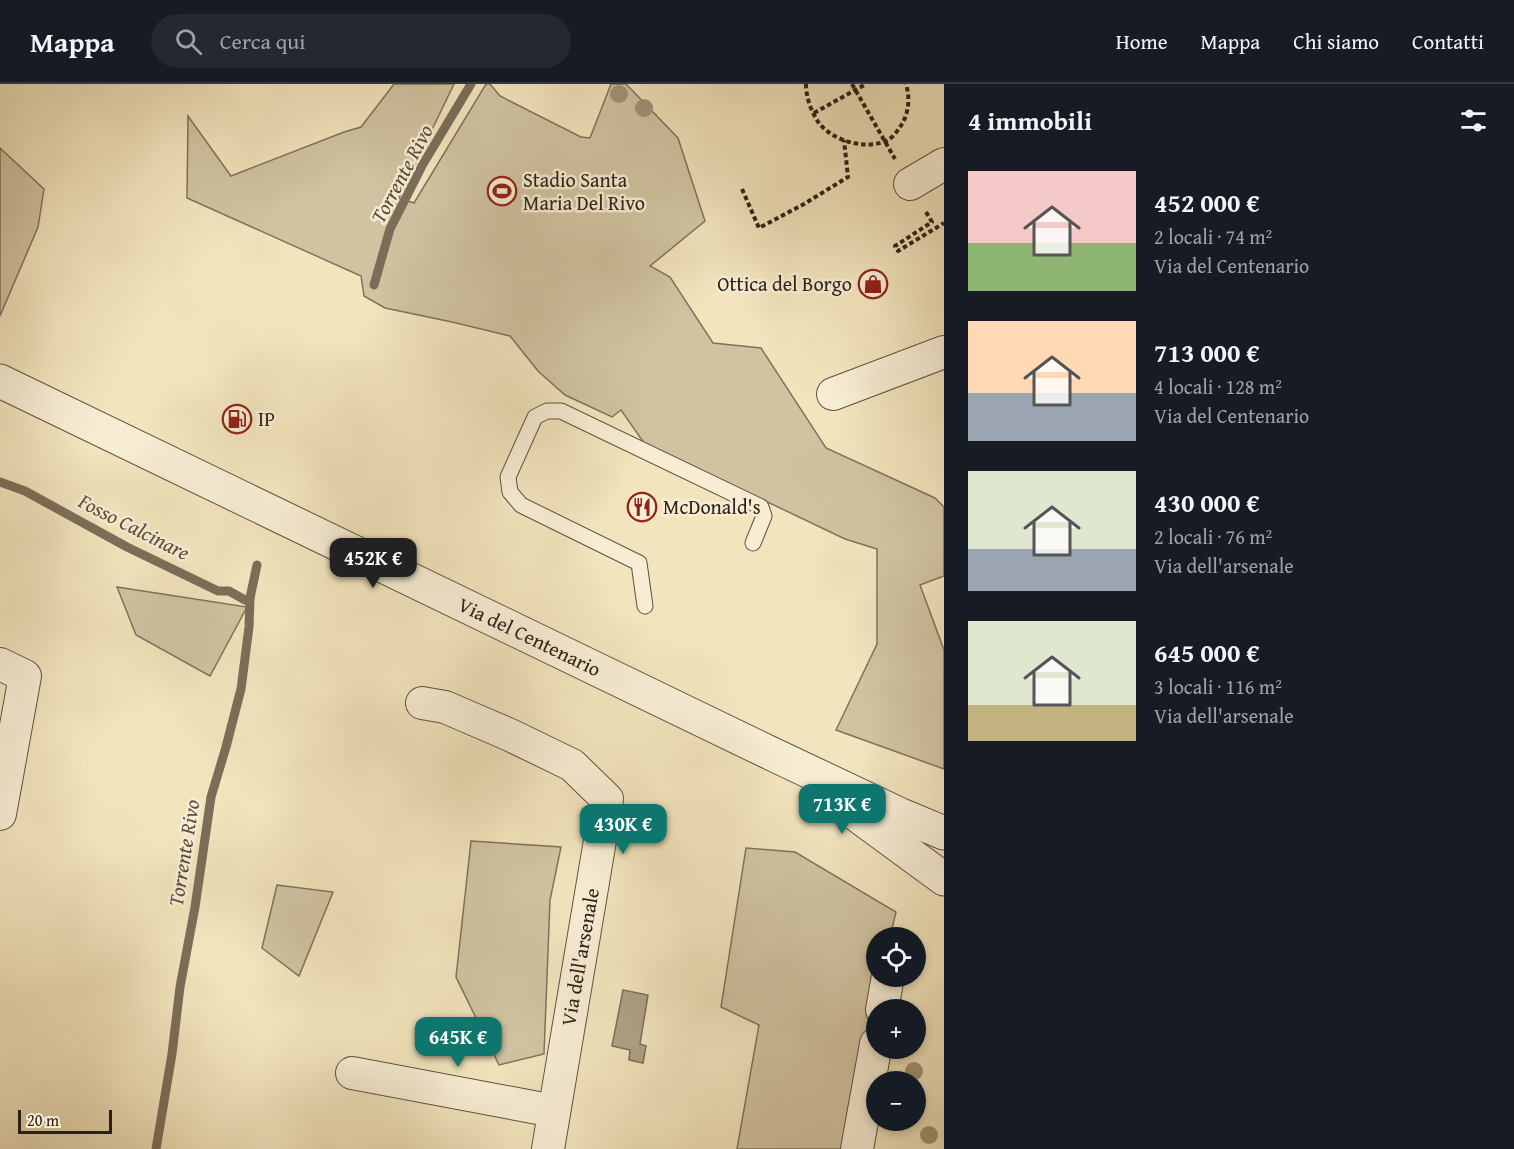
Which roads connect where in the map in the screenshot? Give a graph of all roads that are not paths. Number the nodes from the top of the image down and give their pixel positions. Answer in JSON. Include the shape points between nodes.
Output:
{"nodes":[{"id":1,"x":944,"y":164,"type":"edge"},
{"id":2,"x":910,"y":184,"type":"road end"},
{"id":3,"x":944,"y":352,"type":"edge"},
{"id":4,"x":0,"y":381,"type":"edge"},
{"id":5,"x":833,"y":394,"type":"dead end"},
{"id":6,"x":753,"y":543,"type":"dead end"},
{"id":7,"x":645,"y":606,"type":"dead end"},
{"id":8,"x":0,"y":664,"type":"edge"},
{"id":9,"x":422,"y":703,"type":"dead end"},
{"id":10,"x":768,"y":752,"type":"junction"},
{"id":11,"x":0,"y":813,"type":"edge"},
{"id":12,"x":944,"y":833,"type":"edge"},
{"id":13,"x":944,"y":879,"type":"edge"},
{"id":14,"x":873,"y":1059,"type":"edge"},
{"id":15,"x":352,"y":1073,"type":"dead end"},
{"id":16,"x":554,"y":1111,"type":"junction"},
{"id":17,"x":548,"y":1149,"type":"edge"},
{"id":18,"x":857,"y":1149,"type":"edge"}],
"edges":[{"from":1,"to":2,"type":"street"},
{"from":3,"to":5,"type":"street"},
{"from":4,"to":10,"type":"street","name":"Via del Centenario"},
{"from":6,"to":7,"type":"lane","via":[[764,516],[761,507],[561,411],[547,411],[535,417],[508,477],[510,492],[521,505],[639,563]]},
{"from":8,"to":11,"type":"street","via":[[25,676]]},
{"from":9,"to":16,"type":"street","name":"Via dell'arsenale","via":[[445,707],[572,765],[607,799]]},
{"from":10,"to":12,"type":"street"},
{"from":10,"to":13,"type":"street"},
{"from":14,"to":18,"type":"street"},
{"from":15,"to":16,"type":"street"},
{"from":16,"to":17,"type":"street","name":"Via dell'arsenale"}]}
